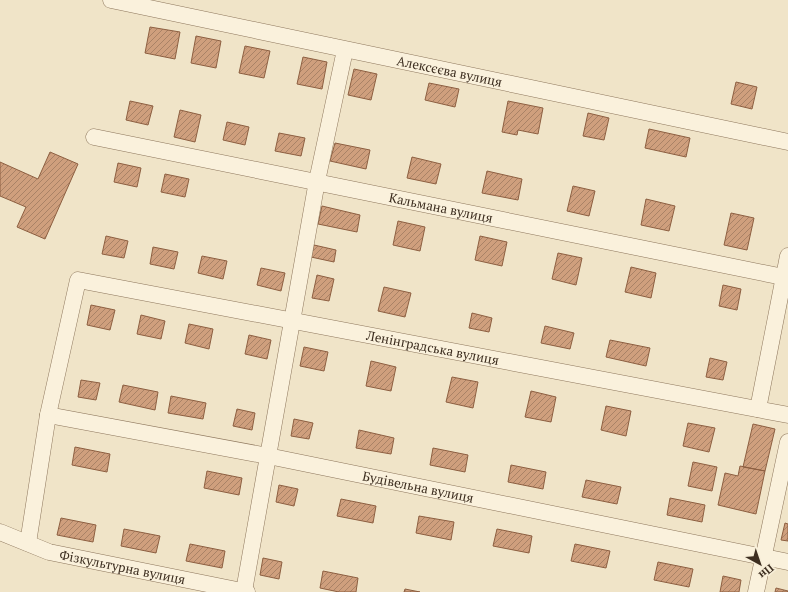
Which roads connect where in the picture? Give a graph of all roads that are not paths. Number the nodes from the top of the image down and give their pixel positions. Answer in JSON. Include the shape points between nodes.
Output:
{"nodes":[{"id":1,"x":111,"y":0,"type":"edge"},
{"id":2,"x":345,"y":50,"type":"junction"},
{"id":3,"x":94,"y":137,"type":"dead end"},
{"id":4,"x":788,"y":142,"type":"edge"},
{"id":5,"x":317,"y":181,"type":"junction"},
{"id":6,"x":788,"y":256,"type":"edge"},
{"id":7,"x":785,"y":278,"type":"edge"},
{"id":8,"x":292,"y":321,"type":"junction"},
{"id":9,"x":758,"y":409,"type":"junction"},
{"id":10,"x":48,"y":415,"type":"junction"},
{"id":11,"x":788,"y":415,"type":"edge"},
{"id":12,"x":788,"y":442,"type":"edge"},
{"id":13,"x":268,"y":456,"type":"junction"},
{"id":14,"x":0,"y":532,"type":"edge"},
{"id":15,"x":28,"y":543,"type":"junction"},
{"id":16,"x":764,"y":557,"type":"junction"},
{"id":17,"x":788,"y":562,"type":"edge"},
{"id":18,"x":246,"y":592,"type":"edge"},
{"id":19,"x":756,"y":592,"type":"edge"}],
"edges":[{"from":1,"to":2,"type":"street","name":"Алексєєва вулиця"},
{"from":2,"to":4,"type":"street","name":"Алексєєва вулиця"},
{"from":2,"to":5,"type":"street"},
{"from":3,"to":5,"type":"street","name":"Кальмана вулиця"},
{"from":5,"to":7,"type":"street","name":"Кальмана вулиця"},
{"from":5,"to":8,"type":"street"},
{"from":6,"to":7,"type":"street"},
{"from":7,"to":9,"type":"street"},
{"from":8,"to":9,"type":"street","name":"Ленінградська вулиця"},
{"from":8,"to":10,"type":"street","name":"Ленінградська вулиця","via":[[78,280]]},
{"from":8,"to":13,"type":"street"},
{"from":9,"to":11,"type":"street","name":"Ленінградська вулиця"},
{"from":10,"to":13,"type":"street","name":"Будівельна вулиця"},
{"from":10,"to":15,"type":"street"},
{"from":12,"to":16,"type":"street"},
{"from":13,"to":16,"type":"street","name":"Будівельна вулиця"},
{"from":13,"to":18,"type":"street"},
{"from":14,"to":15,"type":"street","name":"Фiзкультурна вулиця"},
{"from":15,"to":18,"type":"street","name":"Фiзкультурна вулиця","via":[[50,552]]},
{"from":16,"to":17,"type":"street","name":"Будівельна вулиця"},
{"from":16,"to":19,"type":"street"}]}
